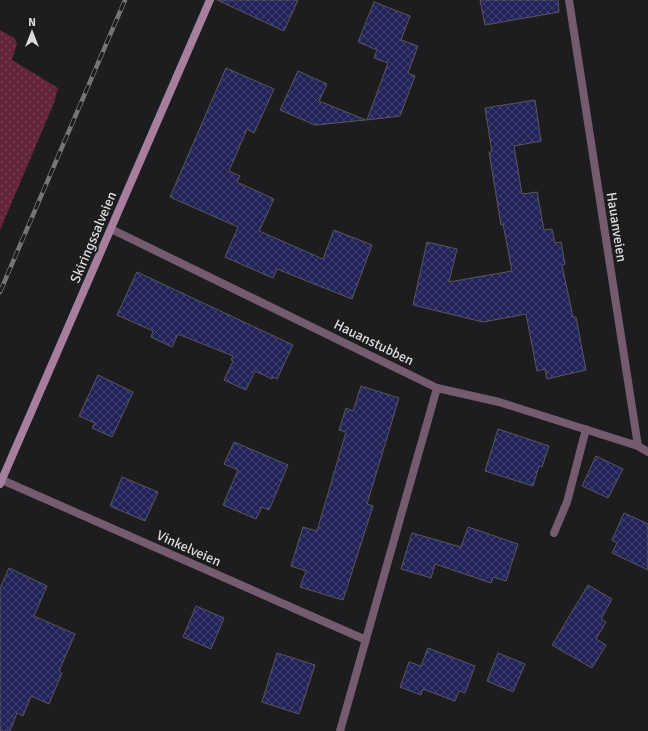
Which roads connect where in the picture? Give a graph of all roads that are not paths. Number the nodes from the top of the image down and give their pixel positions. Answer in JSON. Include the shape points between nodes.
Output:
{"nodes":[{"id":1,"x":210,"y":0,"type":"edge"},
{"id":2,"x":568,"y":0,"type":"edge"},
{"id":3,"x":111,"y":229,"type":"junction"},
{"id":4,"x":437,"y":388,"type":"junction"},
{"id":5,"x":586,"y":429,"type":"junction"},
{"id":6,"x":638,"y":446,"type":"junction"},
{"id":7,"x":648,"y":452,"type":"edge"},
{"id":8,"x":1,"y":482,"type":"edge"},
{"id":9,"x":554,"y":534,"type":"dead end"},
{"id":10,"x":366,"y":640,"type":"junction"},
{"id":11,"x":340,"y":731,"type":"edge"}],
"edges":[{"from":1,"to":3,"type":"main road","name":"Skiringssalveien"},
{"from":2,"to":6,"type":"street","name":"Hauanveien"},
{"from":3,"to":4,"type":"street","name":"Hauanstubben"},
{"from":3,"to":8,"type":"main road","name":"Skiringssalveien"},
{"from":4,"to":5,"type":"street","name":"Hauanstubben","via":[[499,402]]},
{"from":4,"to":10,"type":"street"},
{"from":5,"to":6,"type":"street","name":"Hauanstubben"},
{"from":5,"to":9,"type":"street","via":[[567,502]]},
{"from":6,"to":7,"type":"street"},
{"from":8,"to":10,"type":"street","name":"Vinkelveien"},
{"from":10,"to":11,"type":"street"}]}
